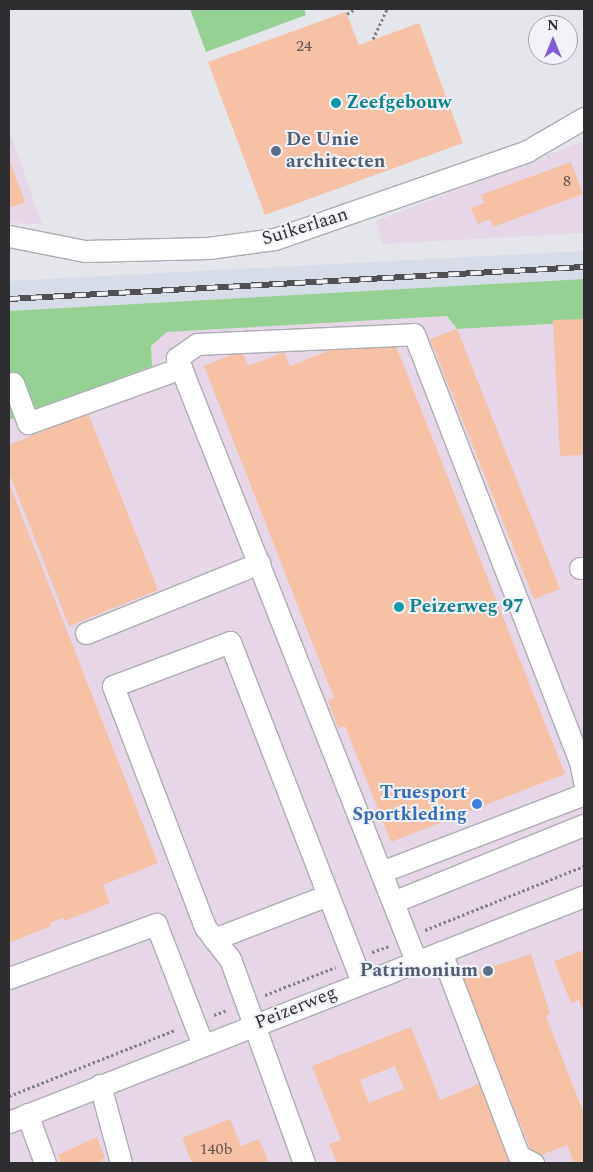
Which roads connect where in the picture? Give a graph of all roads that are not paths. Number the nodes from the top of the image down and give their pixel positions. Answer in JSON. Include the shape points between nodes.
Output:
{"nodes":[{"id":1,"x":584,"y":118,"type":"edge"},
{"id":2,"x":9,"y":236,"type":"edge"},
{"id":3,"x":181,"y":368,"type":"junction"},
{"id":4,"x":13,"y":383,"type":"dead end"},
{"id":5,"x":259,"y":563,"type":"junction"},
{"id":6,"x":86,"y":633,"type":"dead end"},
{"id":7,"x":584,"y":782,"type":"edge"},
{"id":8,"x":584,"y":794,"type":"edge"},
{"id":9,"x":584,"y":825,"type":"edge"},
{"id":10,"x":381,"y":872,"type":"junction"},
{"id":11,"x":328,"y":895,"type":"junction"},
{"id":12,"x":584,"y":896,"type":"edge"},
{"id":13,"x":393,"y":902,"type":"junction"},
{"id":14,"x":214,"y":939,"type":"junction"},
{"id":15,"x":441,"y":952,"type":"junction"},
{"id":16,"x":416,"y":961,"type":"junction"},
{"id":17,"x":9,"y":978,"type":"edge"},
{"id":18,"x":362,"y":982,"type":"junction"},
{"id":19,"x":254,"y":1025,"type":"junction"},
{"id":20,"x":203,"y":1045,"type":"junction"},
{"id":21,"x":100,"y":1086,"type":"junction"},
{"id":22,"x":18,"y":1118,"type":"edge"},
{"id":23,"x":45,"y":1163,"type":"edge"},
{"id":24,"x":121,"y":1163,"type":"edge"},
{"id":25,"x":304,"y":1163,"type":"edge"},
{"id":26,"x":533,"y":1163,"type":"edge"}],
"edges":[{"from":1,"to":2,"type":"street","name":"Suikerlaan","via":[[527,151],[275,239],[208,248],[85,251]]},
{"from":3,"to":4,"type":"street","via":[[28,424]]},
{"from":3,"to":5,"type":"street"},
{"from":3,"to":7,"type":"street","via":[[178,358],[197,344],[414,334],[580,761]]},
{"from":5,"to":6,"type":"street"},
{"from":5,"to":10,"type":"street"},
{"from":8,"to":10,"type":"street"},
{"from":9,"to":13,"type":"street"},
{"from":10,"to":13,"type":"street"},
{"from":11,"to":14,"type":"street"},
{"from":11,"to":14,"type":"street","via":[[230,642],[113,686],[206,928]]},
{"from":11,"to":18,"type":"street"},
{"from":12,"to":15,"type":"street","name":"Peizerweg"},
{"from":13,"to":16,"type":"street"},
{"from":14,"to":19,"type":"street","via":[[230,959]]},
{"from":15,"to":16,"type":"street","name":"Peizerweg"},
{"from":15,"to":26,"type":"street","via":[[519,1156]]},
{"from":16,"to":18,"type":"street","name":"Peizerweg"},
{"from":17,"to":20,"type":"street","via":[[156,924]]},
{"from":18,"to":19,"type":"street","name":"Peizerweg"},
{"from":19,"to":20,"type":"street","name":"Peizerweg"},
{"from":19,"to":25,"type":"street"},
{"from":20,"to":21,"type":"street","name":"Peizerweg"},
{"from":21,"to":22,"type":"street","name":"Peizerweg"},
{"from":21,"to":24,"type":"street"},
{"from":22,"to":23,"type":"street"}]}
